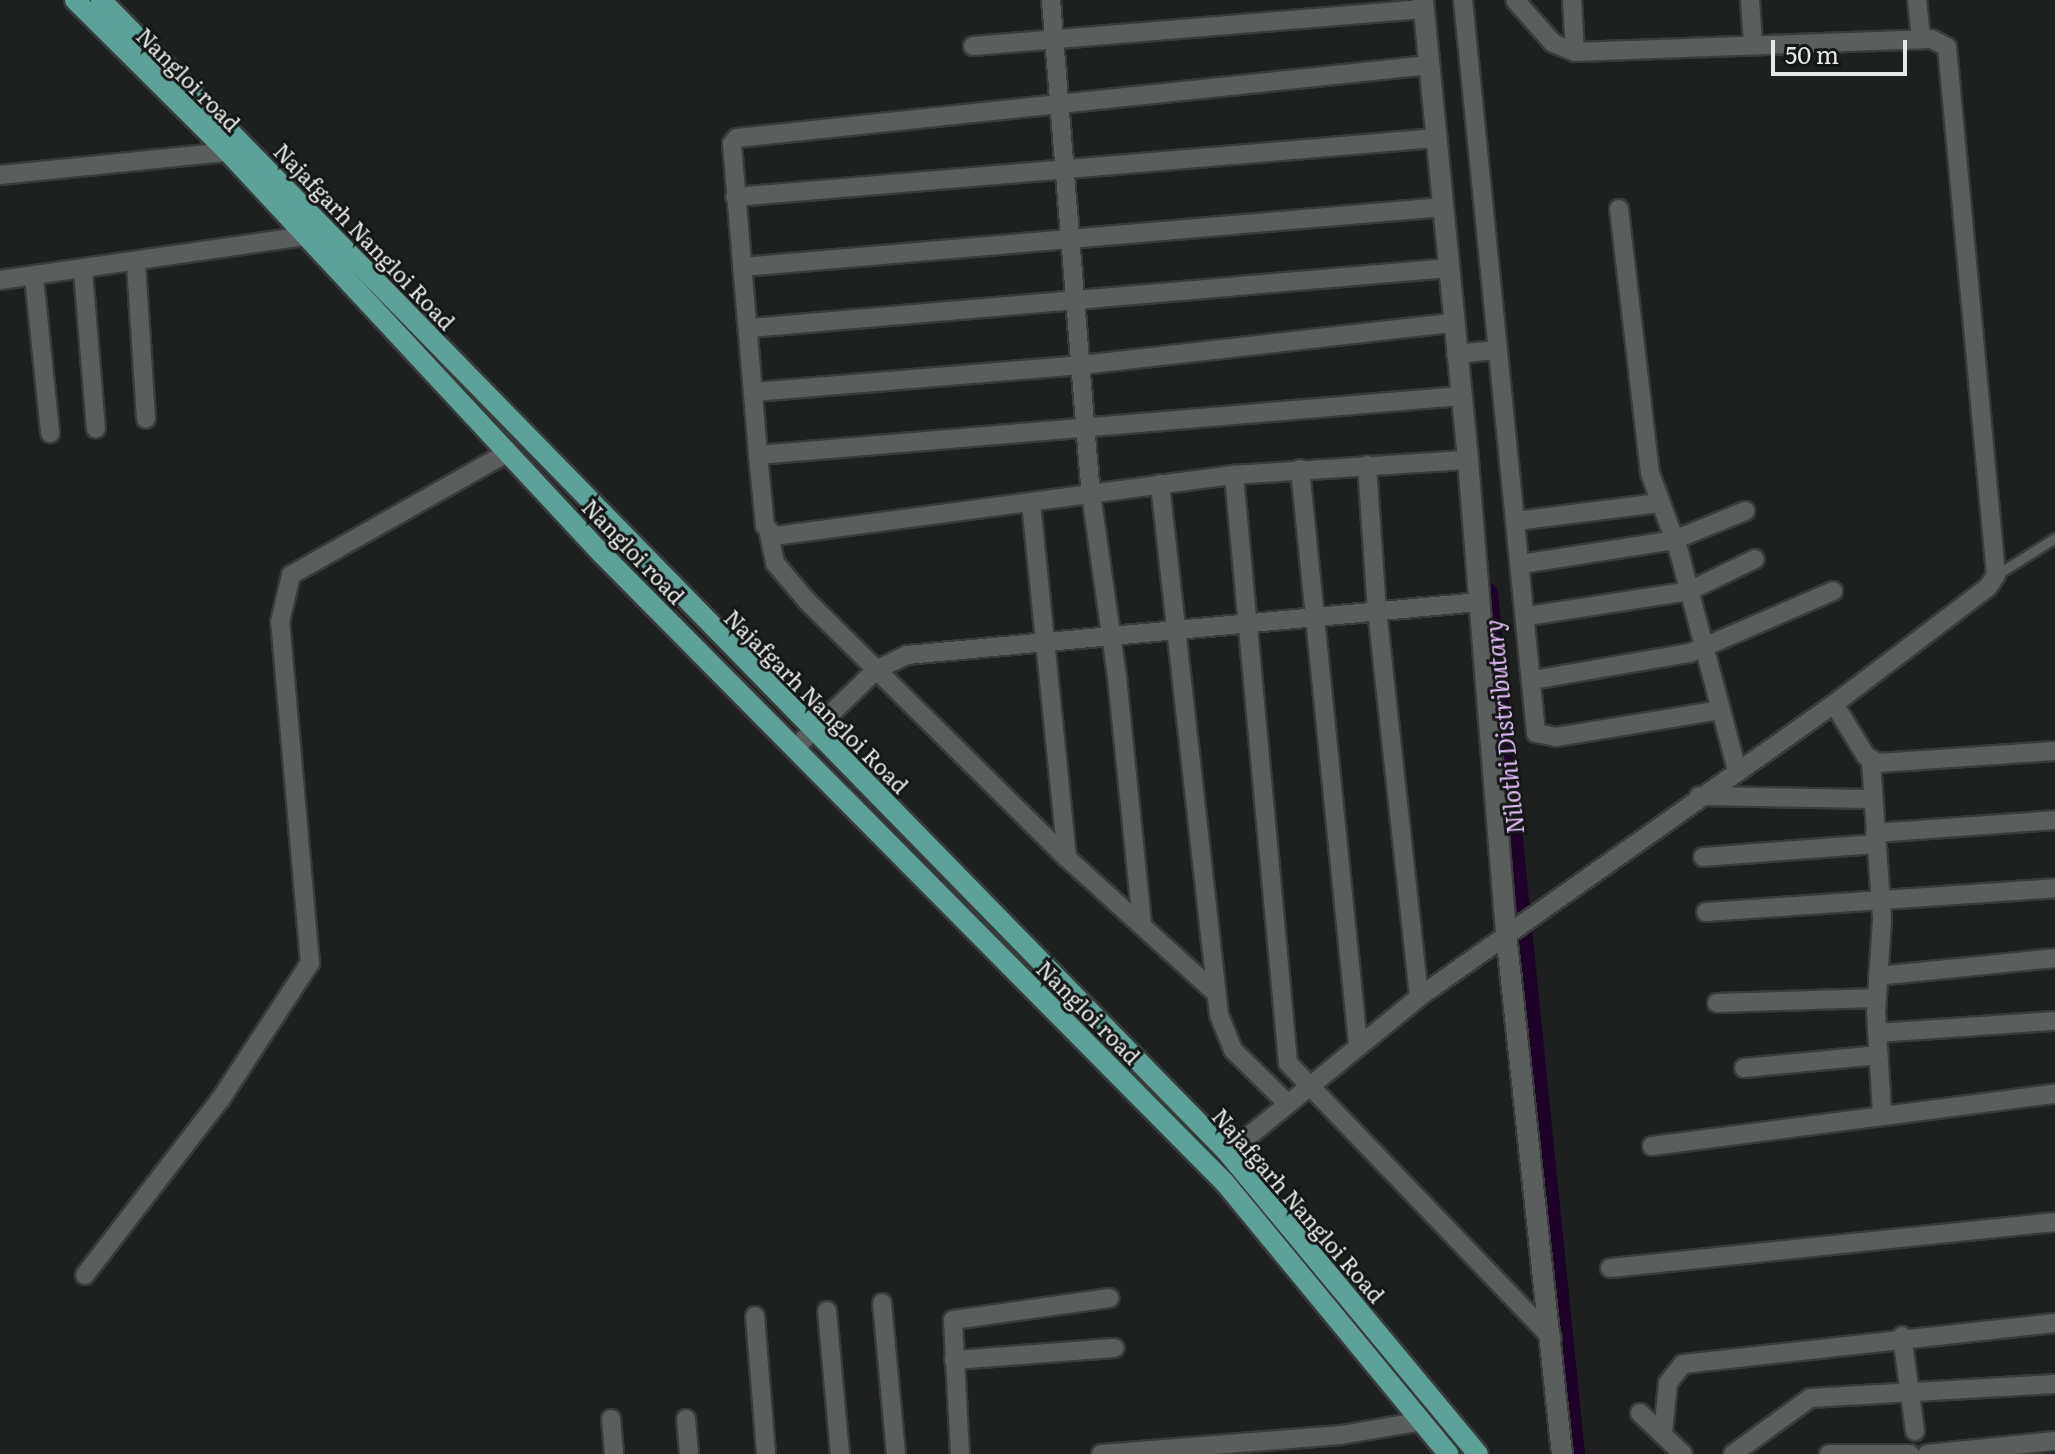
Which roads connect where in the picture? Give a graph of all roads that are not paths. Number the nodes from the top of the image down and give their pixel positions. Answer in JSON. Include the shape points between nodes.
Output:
{"nodes":[{"id":1,"x":75,"y":0,"type":"edge"},
{"id":2,"x":101,"y":0,"type":"edge"},
{"id":3,"x":1051,"y":0,"type":"edge"},
{"id":4,"x":1463,"y":0,"type":"edge"},
{"id":5,"x":1515,"y":0,"type":"edge"},
{"id":6,"x":1572,"y":0,"type":"edge"},
{"id":7,"x":1750,"y":0,"type":"edge"},
{"id":8,"x":1917,"y":0,"type":"edge"},
{"id":9,"x":1423,"y":5,"type":"edge"},
{"id":10,"x":1921,"y":39,"type":"junction"},
{"id":11,"x":1054,"y":40,"type":"junction"},
{"id":12,"x":1753,"y":43,"type":"junction"},
{"id":13,"x":973,"y":46,"type":"dead end"},
{"id":14,"x":1575,"y":52,"type":"junction"},
{"id":15,"x":1429,"y":65,"type":"junction"},
{"id":16,"x":1058,"y":104,"type":"junction"},
{"id":17,"x":1436,"y":138,"type":"junction"},
{"id":18,"x":228,"y":152,"type":"junction"},
{"id":19,"x":1066,"y":171,"type":"junction"},
{"id":20,"x":0,"y":175,"type":"edge"},
{"id":21,"x":735,"y":197,"type":"junction"},
{"id":22,"x":1443,"y":207,"type":"junction"},
{"id":23,"x":1619,"y":209,"type":"dead end"},
{"id":24,"x":312,"y":229,"type":"junction"},
{"id":25,"x":1072,"y":241,"type":"junction"},
{"id":26,"x":136,"y":264,"type":"junction"},
{"id":27,"x":742,"y":267,"type":"junction"},
{"id":28,"x":1449,"y":268,"type":"junction"},
{"id":29,"x":83,"y":271,"type":"junction"},
{"id":30,"x":34,"y":277,"type":"junction"},
{"id":31,"x":0,"y":280,"type":"edge"},
{"id":32,"x":1078,"y":301,"type":"junction"},
{"id":33,"x":1453,"y":323,"type":"junction"},
{"id":34,"x":750,"y":328,"type":"junction"},
{"id":35,"x":1493,"y":350,"type":"junction"},
{"id":36,"x":1460,"y":353,"type":"junction"},
{"id":37,"x":1082,"y":365,"type":"junction"},
{"id":38,"x":754,"y":392,"type":"junction"},
{"id":39,"x":1461,"y":396,"type":"junction"},
{"id":40,"x":146,"y":419,"type":"dead end"},
{"id":41,"x":1085,"y":427,"type":"junction"},
{"id":42,"x":96,"y":428,"type":"dead end"},
{"id":43,"x":50,"y":433,"type":"dead end"},
{"id":44,"x":508,"y":452,"type":"junction"},
{"id":45,"x":758,"y":455,"type":"junction"},
{"id":46,"x":1468,"y":460,"type":"junction"},
{"id":47,"x":1367,"y":465,"type":"junction"},
{"id":48,"x":1300,"y":469,"type":"junction"},
{"id":49,"x":1234,"y":475,"type":"junction"},
{"id":50,"x":1160,"y":484,"type":"junction"},
{"id":51,"x":1091,"y":494,"type":"junction"},
{"id":52,"x":1031,"y":503,"type":"junction"},
{"id":53,"x":1659,"y":503,"type":"junction"},
{"id":54,"x":1745,"y":511,"type":"dead end"},
{"id":55,"x":1516,"y":521,"type":"junction"},
{"id":56,"x":769,"y":534,"type":"junction"},
{"id":57,"x":2055,"y":538,"type":"edge"},
{"id":58,"x":1674,"y":540,"type":"junction"},
{"id":59,"x":1755,"y":559,"type":"dead end"},
{"id":60,"x":1521,"y":564,"type":"junction"},
{"id":61,"x":1996,"y":575,"type":"junction"},
{"id":62,"x":1689,"y":591,"type":"junction"},
{"id":63,"x":1833,"y":591,"type":"dead end"},
{"id":64,"x":1478,"y":602,"type":"junction"},
{"id":65,"x":1377,"y":610,"type":"junction"},
{"id":66,"x":1312,"y":616,"type":"junction"},
{"id":67,"x":1528,"y":616,"type":"junction"},
{"id":68,"x":1248,"y":622,"type":"junction"},
{"id":69,"x":1179,"y":628,"type":"junction"},
{"id":70,"x":1111,"y":634,"type":"junction"},
{"id":71,"x":1045,"y":640,"type":"junction"},
{"id":72,"x":1703,"y":649,"type":"junction"},
{"id":73,"x":876,"y":670,"type":"junction"},
{"id":74,"x":1533,"y":680,"type":"junction"},
{"id":75,"x":1834,"y":704,"type":"junction"},
{"id":76,"x":1720,"y":710,"type":"junction"},
{"id":77,"x":812,"y":732,"type":"junction"},
{"id":78,"x":794,"y":749,"type":"junction"},
{"id":79,"x":2055,"y":751,"type":"edge"},
{"id":80,"x":1871,"y":761,"type":"junction"},
{"id":81,"x":1737,"y":770,"type":"junction"},
{"id":82,"x":1699,"y":796,"type":"junction"},
{"id":83,"x":1873,"y":799,"type":"junction"},
{"id":84,"x":2055,"y":820,"type":"edge"},
{"id":85,"x":1875,"y":838,"type":"junction"},
{"id":86,"x":1703,"y":857,"type":"dead end"},
{"id":87,"x":1067,"y":858,"type":"junction"},
{"id":88,"x":2055,"y":888,"type":"edge"},
{"id":89,"x":1882,"y":904,"type":"junction"},
{"id":90,"x":1706,"y":912,"type":"dead end"},
{"id":91,"x":1142,"y":924,"type":"junction"},
{"id":92,"x":1506,"y":932,"type":"junction"},
{"id":93,"x":2055,"y":958,"type":"edge"},
{"id":94,"x":1878,"y":976,"type":"junction"},
{"id":95,"x":1216,"y":993,"type":"junction"},
{"id":96,"x":1419,"y":997,"type":"junction"},
{"id":97,"x":1876,"y":998,"type":"junction"},
{"id":98,"x":1717,"y":1003,"type":"dead end"},
{"id":99,"x":2055,"y":1021,"type":"edge"},
{"id":100,"x":1877,"y":1033,"type":"junction"},
{"id":101,"x":1358,"y":1044,"type":"junction"},
{"id":102,"x":1878,"y":1055,"type":"junction"},
{"id":103,"x":1744,"y":1068,"type":"dead end"},
{"id":104,"x":1308,"y":1085,"type":"junction"},
{"id":105,"x":2055,"y":1094,"type":"edge"},
{"id":106,"x":1286,"y":1102,"type":"junction"},
{"id":107,"x":1882,"y":1114,"type":"junction"},
{"id":108,"x":1652,"y":1146,"type":"dead end"},
{"id":109,"x":1228,"y":1153,"type":"junction"},
{"id":110,"x":1260,"y":1192,"type":"junction"},
{"id":111,"x":1243,"y":1205,"type":"junction"},
{"id":112,"x":2055,"y":1222,"type":"edge"},
{"id":113,"x":1610,"y":1268,"type":"dead end"},
{"id":114,"x":85,"y":1275,"type":"dead end"},
{"id":115,"x":1109,"y":1298,"type":"dead end"},
{"id":116,"x":882,"y":1303,"type":"dead end"},
{"id":117,"x":827,"y":1311,"type":"dead end"},
{"id":118,"x":755,"y":1316,"type":"dead end"},
{"id":119,"x":2055,"y":1323,"type":"edge"},
{"id":120,"x":1902,"y":1336,"type":"junction"},
{"id":121,"x":1552,"y":1338,"type":"junction"},
{"id":122,"x":1115,"y":1348,"type":"dead end"},
{"id":123,"x":954,"y":1360,"type":"junction"},
{"id":124,"x":2055,"y":1384,"type":"edge"},
{"id":125,"x":1909,"y":1396,"type":"junction"},
{"id":126,"x":1640,"y":1413,"type":"dead end"},
{"id":127,"x":611,"y":1419,"type":"dead end"},
{"id":128,"x":686,"y":1419,"type":"dead end"},
{"id":129,"x":1422,"y":1421,"type":"junction"},
{"id":130,"x":1915,"y":1431,"type":"dead end"},
{"id":131,"x":1663,"y":1433,"type":"junction"},
{"id":132,"x":2055,"y":1441,"type":"edge"},
{"id":133,"x":1209,"y":1450,"type":"edge"},
{"id":134,"x":614,"y":1454,"type":"edge"},
{"id":135,"x":689,"y":1454,"type":"edge"},
{"id":136,"x":766,"y":1454,"type":"edge"},
{"id":137,"x":840,"y":1454,"type":"edge"},
{"id":138,"x":896,"y":1454,"type":"edge"},
{"id":139,"x":960,"y":1454,"type":"edge"},
{"id":140,"x":1101,"y":1454,"type":"edge"},
{"id":141,"x":1448,"y":1454,"type":"edge"},
{"id":142,"x":1478,"y":1454,"type":"edge"},
{"id":143,"x":1562,"y":1454,"type":"edge"},
{"id":144,"x":1683,"y":1454,"type":"edge"},
{"id":145,"x":1733,"y":1454,"type":"edge"},
{"id":146,"x":1829,"y":1454,"type":"edge"},
{"id":147,"x":1910,"y":1454,"type":"edge"},
{"id":148,"x":1927,"y":1454,"type":"edge"}],
"edges":[{"from":1,"to":18,"type":"main road","name":"Nangloi road"},
{"from":2,"to":24,"type":"main road","name":"Najafgarh Nangloi Road"},
{"from":3,"to":11,"type":"street"},
{"from":4,"to":35,"type":"street"},
{"from":5,"to":14,"type":"street","via":[[1553,43]]},
{"from":6,"to":14,"type":"street"},
{"from":7,"to":12,"type":"street"},
{"from":8,"to":10,"type":"street"},
{"from":9,"to":11,"type":"street"},
{"from":9,"to":15,"type":"street"},
{"from":10,"to":12,"type":"street"},
{"from":10,"to":61,"type":"street","via":[[1939,40],[1950,54]]},
{"from":11,"to":13,"type":"street"},
{"from":11,"to":16,"type":"street"},
{"from":12,"to":14,"type":"street"},
{"from":15,"to":16,"type":"street"},
{"from":15,"to":17,"type":"street"},
{"from":16,"to":19,"type":"street"},
{"from":16,"to":21,"type":"street","via":[[737,138],[732,144]]},
{"from":17,"to":19,"type":"street"},
{"from":17,"to":22,"type":"street"},
{"from":18,"to":20,"type":"street"},
{"from":18,"to":24,"type":"main road","name":"Nangloi road"},
{"from":19,"to":21,"type":"street"},
{"from":19,"to":25,"type":"street"},
{"from":21,"to":27,"type":"street"},
{"from":22,"to":25,"type":"street"},
{"from":22,"to":28,"type":"street"},
{"from":23,"to":53,"type":"street","via":[[1648,462]]},
{"from":24,"to":26,"type":"street"},
{"from":24,"to":44,"type":"main road","name":"Nangloi road"},
{"from":24,"to":77,"type":"main road","name":"Najafgarh Nangloi Road"},
{"from":25,"to":27,"type":"street"},
{"from":25,"to":32,"type":"street"},
{"from":26,"to":29,"type":"street"},
{"from":26,"to":40,"type":"street"},
{"from":27,"to":34,"type":"street"},
{"from":28,"to":32,"type":"street"},
{"from":28,"to":33,"type":"street"},
{"from":29,"to":30,"type":"street"},
{"from":29,"to":42,"type":"street"},
{"from":30,"to":31,"type":"street"},
{"from":30,"to":43,"type":"street"},
{"from":32,"to":34,"type":"street"},
{"from":32,"to":37,"type":"street"},
{"from":33,"to":36,"type":"street"},
{"from":33,"to":37,"type":"street"},
{"from":34,"to":38,"type":"street"},
{"from":35,"to":36,"type":"street"},
{"from":35,"to":55,"type":"street"},
{"from":36,"to":39,"type":"street"},
{"from":37,"to":38,"type":"street"},
{"from":37,"to":41,"type":"street"},
{"from":38,"to":45,"type":"street"},
{"from":39,"to":41,"type":"street"},
{"from":39,"to":46,"type":"street"},
{"from":41,"to":45,"type":"street"},
{"from":41,"to":51,"type":"street"},
{"from":44,"to":78,"type":"main road","name":"Nangloi road"},
{"from":44,"to":114,"type":"street","via":[[291,575],[280,622],[310,963],[220,1100]]},
{"from":45,"to":56,"type":"street"},
{"from":46,"to":47,"type":"street"},
{"from":46,"to":64,"type":"street"},
{"from":47,"to":48,"type":"street"},
{"from":47,"to":65,"type":"street"},
{"from":48,"to":49,"type":"street"},
{"from":48,"to":66,"type":"street"},
{"from":49,"to":50,"type":"street"},
{"from":49,"to":68,"type":"street"},
{"from":50,"to":51,"type":"street"},
{"from":50,"to":69,"type":"street"},
{"from":51,"to":52,"type":"street"},
{"from":51,"to":70,"type":"street"},
{"from":52,"to":56,"type":"street"},
{"from":52,"to":71,"type":"street"},
{"from":53,"to":55,"type":"street"},
{"from":53,"to":58,"type":"street"},
{"from":54,"to":58,"type":"street"},
{"from":55,"to":60,"type":"street"},
{"from":56,"to":73,"type":"street","via":[[781,574]]},
{"from":57,"to":61,"type":"lane"},
{"from":58,"to":60,"type":"street"},
{"from":58,"to":62,"type":"street"},
{"from":59,"to":62,"type":"street"},
{"from":60,"to":67,"type":"street"},
{"from":61,"to":75,"type":"street","via":[[1988,587]]},
{"from":62,"to":67,"type":"street"},
{"from":62,"to":72,"type":"street"},
{"from":63,"to":72,"type":"street"},
{"from":64,"to":65,"type":"street"},
{"from":64,"to":92,"type":"street"},
{"from":65,"to":66,"type":"street"},
{"from":65,"to":96,"type":"street"},
{"from":66,"to":68,"type":"street"},
{"from":66,"to":101,"type":"street"},
{"from":67,"to":74,"type":"street"},
{"from":68,"to":69,"type":"street"},
{"from":68,"to":104,"type":"street","via":[[1287,1057]]},
{"from":69,"to":70,"type":"street"},
{"from":69,"to":95,"type":"street"},
{"from":70,"to":71,"type":"street"},
{"from":70,"to":91,"type":"street"},
{"from":71,"to":73,"type":"street","via":[[907,655]]},
{"from":71,"to":87,"type":"street"},
{"from":72,"to":74,"type":"street"},
{"from":72,"to":76,"type":"street"},
{"from":73,"to":77,"type":"street"},
{"from":73,"to":87,"type":"street"},
{"from":74,"to":76,"type":"street","via":[[1535,724],[1544,738]]},
{"from":75,"to":80,"type":"street"},
{"from":75,"to":81,"type":"street"},
{"from":76,"to":81,"type":"street"},
{"from":77,"to":78,"type":"street"},
{"from":77,"to":109,"type":"main road","name":"Najafgarh Nangloi Road"},
{"from":78,"to":111,"type":"main road","name":"Nangloi road"},
{"from":79,"to":80,"type":"street"},
{"from":80,"to":83,"type":"street"},
{"from":81,"to":82,"type":"street"},
{"from":82,"to":83,"type":"street"},
{"from":82,"to":92,"type":"street"},
{"from":83,"to":85,"type":"street"},
{"from":84,"to":85,"type":"street"},
{"from":85,"to":86,"type":"street"},
{"from":85,"to":89,"type":"street"},
{"from":87,"to":91,"type":"street"},
{"from":88,"to":89,"type":"street"},
{"from":89,"to":90,"type":"street"},
{"from":89,"to":94,"type":"street"},
{"from":91,"to":95,"type":"street"},
{"from":92,"to":96,"type":"street"},
{"from":92,"to":121,"type":"street"},
{"from":93,"to":94,"type":"street"},
{"from":94,"to":97,"type":"street"},
{"from":95,"to":106,"type":"street","via":[[1226,1039]]},
{"from":96,"to":101,"type":"street"},
{"from":97,"to":98,"type":"street"},
{"from":97,"to":100,"type":"street"},
{"from":99,"to":100,"type":"street"},
{"from":100,"to":102,"type":"street"},
{"from":101,"to":104,"type":"street"},
{"from":102,"to":103,"type":"street"},
{"from":102,"to":107,"type":"street"},
{"from":104,"to":106,"type":"street"},
{"from":104,"to":121,"type":"street"},
{"from":105,"to":107,"type":"street"},
{"from":106,"to":109,"type":"street"},
{"from":107,"to":108,"type":"street"},
{"from":109,"to":110,"type":"main road","name":"Najafgarh Nangloi Road"},
{"from":110,"to":111,"type":"main road"},
{"from":110,"to":142,"type":"main road","name":"Najafgarh Nangloi Road"},
{"from":111,"to":129,"type":"main road","name":"Nangloi road"},
{"from":112,"to":113,"type":"street"},
{"from":115,"to":123,"type":"street","via":[[956,1318],[950,1325]]},
{"from":116,"to":138,"type":"street"},
{"from":117,"to":137,"type":"street"},
{"from":118,"to":136,"type":"street"},
{"from":119,"to":120,"type":"street"},
{"from":120,"to":125,"type":"street"},
{"from":120,"to":131,"type":"street","via":[[1683,1364],[1668,1383]]},
{"from":121,"to":143,"type":"street"},
{"from":122,"to":123,"type":"street"},
{"from":123,"to":139,"type":"street"},
{"from":124,"to":125,"type":"street"},
{"from":125,"to":130,"type":"street"},
{"from":125,"to":145,"type":"street","via":[[1810,1398]]},
{"from":126,"to":131,"type":"street"},
{"from":127,"to":134,"type":"street"},
{"from":128,"to":135,"type":"street"},
{"from":129,"to":133,"type":"street"},
{"from":129,"to":141,"type":"main road","name":"Nangloi road"},
{"from":131,"to":144,"type":"street"},
{"from":132,"to":148,"type":"street"},
{"from":133,"to":140,"type":"street"},
{"from":146,"to":147,"type":"street"}]}
